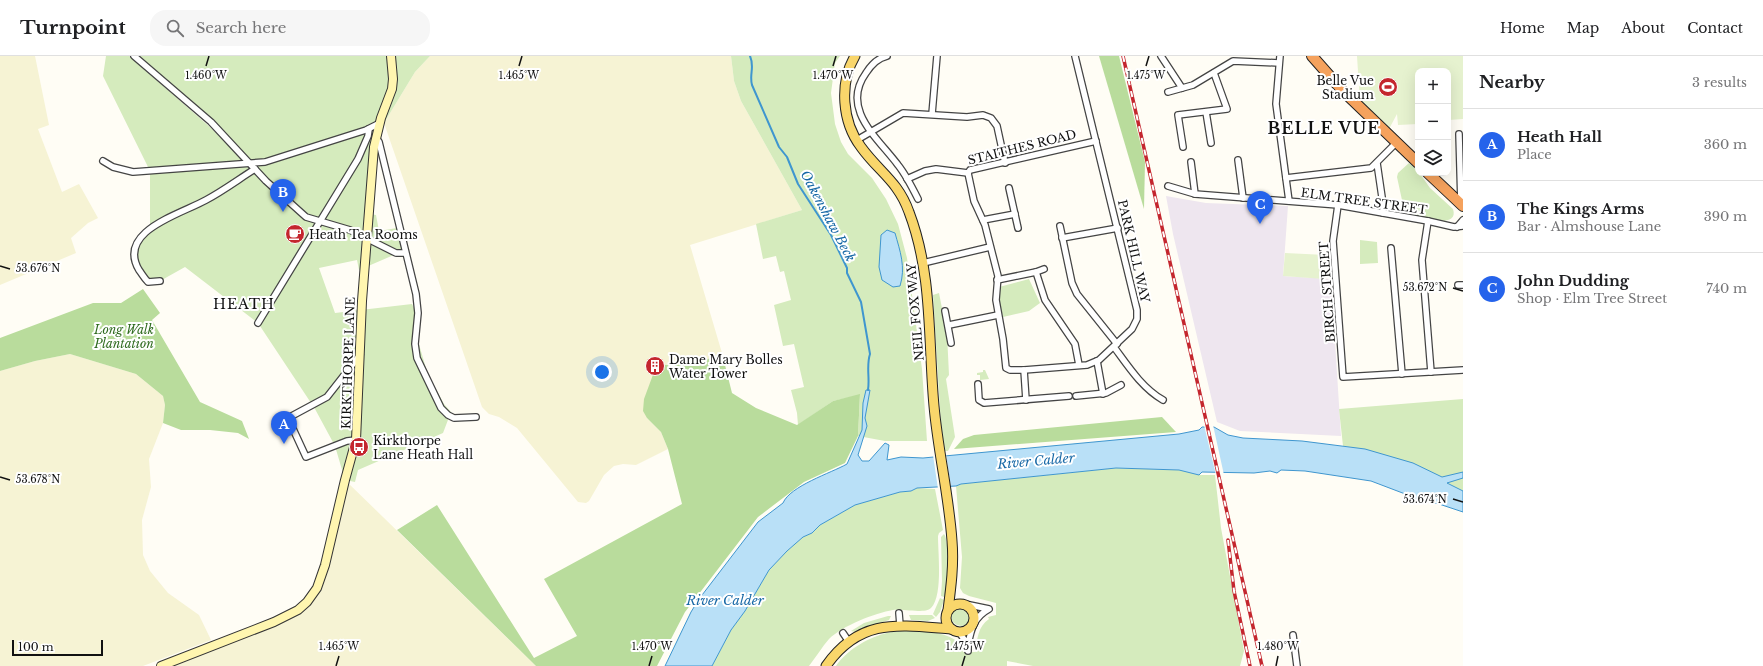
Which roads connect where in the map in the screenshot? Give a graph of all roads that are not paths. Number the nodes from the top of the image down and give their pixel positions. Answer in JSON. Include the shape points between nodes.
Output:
{"nodes":[{"id":1,"x":134,"y":56,"type":"edge"},
{"id":2,"x":391,"y":56,"type":"edge"},
{"id":3,"x":855,"y":56,"type":"edge"},
{"id":4,"x":887,"y":56,"type":"edge"},
{"id":5,"x":937,"y":56,"type":"edge"},
{"id":6,"x":1075,"y":56,"type":"edge"},
{"id":7,"x":1161,"y":56,"type":"edge"},
{"id":8,"x":1280,"y":56,"type":"edge"},
{"id":9,"x":1312,"y":56,"type":"edge"},
{"id":10,"x":1279,"y":63,"type":"junction"},
{"id":11,"x":1214,"y":74,"type":"junction"},
{"id":12,"x":1182,"y":88,"type":"junction"},
{"id":13,"x":1168,"y":92,"type":"dead end"},
{"id":14,"x":1206,"y":112,"type":"junction"},
{"id":15,"x":932,"y":114,"type":"junction"},
{"id":16,"x":380,"y":123,"type":"junction"},
{"id":17,"x":369,"y":129,"type":"junction"},
{"id":18,"x":871,"y":131,"type":"junction"},
{"id":19,"x":1458,"y":134,"type":"dead end"},
{"id":20,"x":376,"y":138,"type":"junction"},
{"id":21,"x":856,"y":140,"type":"junction"},
{"id":22,"x":1096,"y":141,"type":"junction"},
{"id":23,"x":1211,"y":143,"type":"dead end"},
{"id":24,"x":1393,"y":146,"type":"dead end"},
{"id":25,"x":1183,"y":147,"type":"dead end"},
{"id":26,"x":1238,"y":160,"type":"dead end"},
{"id":27,"x":1415,"y":160,"type":"edge"},
{"id":28,"x":103,"y":161,"type":"dead end"},
{"id":29,"x":249,"y":162,"type":"junction"},
{"id":30,"x":1192,"y":162,"type":"dead end"},
{"id":31,"x":1376,"y":162,"type":"junction"},
{"id":32,"x":1005,"y":163,"type":"junction"},
{"id":33,"x":255,"y":169,"type":"junction"},
{"id":34,"x":968,"y":173,"type":"junction"},
{"id":35,"x":1431,"y":176,"type":"edge"},
{"id":36,"x":1286,"y":178,"type":"junction"},
{"id":37,"x":907,"y":179,"type":"junction"},
{"id":38,"x":1168,"y":186,"type":"dead end"},
{"id":39,"x":1009,"y":188,"type":"dead end"},
{"id":40,"x":1194,"y":194,"type":"junction"},
{"id":41,"x":1243,"y":198,"type":"junction"},
{"id":42,"x":918,"y":199,"type":"dead end"},
{"id":43,"x":1289,"y":201,"type":"junction"},
{"id":44,"x":1338,"y":205,"type":"junction"},
{"id":45,"x":1462,"y":205,"type":"edge"},
{"id":46,"x":1383,"y":213,"type":"junction"},
{"id":47,"x":1015,"y":214,"type":"junction"},
{"id":48,"x":984,"y":220,"type":"junction"},
{"id":49,"x":1463,"y":220,"type":"edge"},
{"id":50,"x":318,"y":221,"type":"junction"},
{"id":51,"x":1428,"y":221,"type":"junction"},
{"id":52,"x":1060,"y":226,"type":"dead end"},
{"id":53,"x":1460,"y":226,"type":"edge"},
{"id":54,"x":1018,"y":228,"type":"dead end"},
{"id":55,"x":1118,"y":228,"type":"junction"},
{"id":56,"x":367,"y":237,"type":"junction"},
{"id":57,"x":1062,"y":238,"type":"junction"},
{"id":58,"x":990,"y":247,"type":"junction"},
{"id":59,"x":1392,"y":248,"type":"dead end"},
{"id":60,"x":405,"y":254,"type":"junction"},
{"id":61,"x":923,"y":263,"type":"junction"},
{"id":62,"x":1044,"y":269,"type":"dead end"},
{"id":63,"x":1036,"y":272,"type":"junction"},
{"id":64,"x":997,"y":280,"type":"junction"},
{"id":65,"x":160,"y":281,"type":"dead end"},
{"id":66,"x":945,"y":311,"type":"dead end"},
{"id":67,"x":998,"y":315,"type":"junction"},
{"id":68,"x":258,"y":323,"type":"dead end"},
{"id":69,"x":948,"y":325,"type":"junction"},
{"id":70,"x":951,"y":343,"type":"dead end"},
{"id":71,"x":1116,"y":345,"type":"junction"},
{"id":72,"x":360,"y":355,"type":"junction"},
{"id":73,"x":1097,"y":361,"type":"junction"},
{"id":74,"x":1079,"y":365,"type":"junction"},
{"id":75,"x":1024,"y":370,"type":"junction"},
{"id":76,"x":1463,"y":370,"type":"edge"},
{"id":77,"x":1431,"y":372,"type":"junction"},
{"id":78,"x":1402,"y":374,"type":"junction"},
{"id":79,"x":978,"y":384,"type":"dead end"},
{"id":80,"x":1121,"y":384,"type":"dead end"},
{"id":81,"x":1103,"y":394,"type":"junction"},
{"id":82,"x":1069,"y":396,"type":"dead end"},
{"id":83,"x":1076,"y":396,"type":"dead end"},
{"id":84,"x":1026,"y":400,"type":"junction"},
{"id":85,"x":1162,"y":400,"type":"dead end"},
{"id":86,"x":476,"y":417,"type":"dead end"},
{"id":87,"x":356,"y":440,"type":"junction"},
{"id":88,"x":952,"y":587,"type":"junction"},
{"id":89,"x":963,"y":604,"type":"junction"},
{"id":90,"x":899,"y":613,"type":"dead end"},
{"id":91,"x":947,"y":614,"type":"junction"},
{"id":92,"x":973,"y":623,"type":"junction"},
{"id":93,"x":900,"y":625,"type":"junction"},
{"id":94,"x":930,"y":627,"type":"junction"},
{"id":95,"x":955,"y":631,"type":"junction"},
{"id":96,"x":842,"y":633,"type":"dead end"},
{"id":97,"x":1293,"y":635,"type":"dead end"},
{"id":98,"x":849,"y":642,"type":"junction"},
{"id":99,"x":160,"y":666,"type":"edge"},
{"id":100,"x":826,"y":666,"type":"edge"},
{"id":101,"x":1297,"y":666,"type":"edge"}],
"edges":[{"from":1,"to":29,"type":"street","via":[[211,122]]},
{"from":2,"to":16,"type":"street","name":"KIRKTHORPE LANE","via":[[392,89]]},
{"from":3,"to":21,"type":"main road","name":"NEIL FOX WAY","via":[[847,75],[844,93],[846,110]]},
{"from":4,"to":18,"type":"street","via":[[871,66],[857,92],[858,110]]},
{"from":5,"to":15,"type":"street"},
{"from":6,"to":22,"type":"street","name":"PARK HILL WAY"},
{"from":7,"to":12,"type":"street"},
{"from":8,"to":10,"type":"street"},
{"from":9,"to":27,"type":"highway","via":[[1342,90]]},
{"from":10,"to":11,"type":"street","via":[[1233,61]]},
{"from":10,"to":36,"type":"street","via":[[1276,104]]},
{"from":11,"to":12,"type":"street"},
{"from":11,"to":14,"type":"street","via":[[1227,109]]},
{"from":12,"to":13,"type":"street"},
{"from":14,"to":23,"type":"street"},
{"from":14,"to":25,"type":"street","via":[[1178,115]]},
{"from":15,"to":18,"type":"street","via":[[903,113]]},
{"from":15,"to":32,"type":"street","via":[[991,118],[997,126]]},
{"from":16,"to":17,"type":"street"},
{"from":16,"to":20,"type":"street","name":"KIRKTHORPE LANE"},
{"from":17,"to":29,"type":"street","via":[[265,162]]},
{"from":17,"to":50,"type":"street","via":[[358,159]]},
{"from":18,"to":21,"type":"street"},
{"from":18,"to":37,"type":"street"},
{"from":19,"to":45,"type":"street"},
{"from":20,"to":56,"type":"street","name":"KIRKTHORPE LANE"},
{"from":20,"to":60,"type":"street"},
{"from":21,"to":61,"type":"main road","name":"NEIL FOX WAY","via":[[896,186],[906,204],[918,238]]},
{"from":22,"to":32,"type":"street","name":"STAITHES ROAD"},
{"from":22,"to":55,"type":"street","name":"PARK HILL WAY"},
{"from":24,"to":31,"type":"street"},
{"from":26,"to":41,"type":"street"},
{"from":28,"to":29,"type":"street","via":[[113,167],[133,172]]},
{"from":29,"to":33,"type":"street"},
{"from":30,"to":40,"type":"street"},
{"from":31,"to":36,"type":"street","via":[[1371,168]]},
{"from":31,"to":46,"type":"street"},
{"from":32,"to":34,"type":"street","name":"STAITHES ROAD","via":[[970,170]]},
{"from":33,"to":50,"type":"street","via":[[306,217]]},
{"from":33,"to":65,"type":"street","via":[[207,200],[154,226],[140,237],[133,252],[134,262],[148,282]]},
{"from":34,"to":37,"type":"street","name":"STAITHES ROAD","via":[[936,169]]},
{"from":34,"to":48,"type":"street","name":"PARK HILL WAY","via":[[974,201]]},
{"from":35,"to":45,"type":"highway"},
{"from":36,"to":43,"type":"street"},
{"from":37,"to":42,"type":"street"},
{"from":38,"to":40,"type":"street","name":"ELM TREE STREET"},
{"from":39,"to":47,"type":"street"},
{"from":40,"to":41,"type":"street","name":"ELM TREE STREET"},
{"from":41,"to":43,"type":"street","name":"ELM TREE STREET"},
{"from":43,"to":44,"type":"street","name":"ELM TREE STREET"},
{"from":44,"to":46,"type":"street","name":"ELM TREE STREET"},
{"from":44,"to":78,"type":"street","name":"BIRCH STREET","via":[[1333,241],[1343,377]]},
{"from":46,"to":51,"type":"street","name":"ELM TREE STREET"},
{"from":47,"to":48,"type":"street"},
{"from":47,"to":54,"type":"street"},
{"from":48,"to":58,"type":"street","name":"PARK HILL WAY"},
{"from":49,"to":53,"type":"street","name":"ELM TREE STREET"},
{"from":50,"to":56,"type":"street"},
{"from":50,"to":68,"type":"street"},
{"from":51,"to":53,"type":"street","name":"ELM TREE STREET"},
{"from":51,"to":77,"type":"street","via":[[1422,260]]},
{"from":52,"to":57,"type":"street"},
{"from":55,"to":57,"type":"street"},
{"from":55,"to":71,"type":"street","name":"PARK HILL WAY","via":[[1137,310],[1132,329]]},
{"from":56,"to":60,"type":"street","via":[[396,253]]},
{"from":56,"to":72,"type":"street","name":"KIRKTHORPE LANE"},
{"from":57,"to":71,"type":"street","via":[[1077,294]]},
{"from":58,"to":61,"type":"street"},
{"from":58,"to":64,"type":"street","name":"PARK HILL WAY"},
{"from":59,"to":78,"type":"street"},
{"from":60,"to":86,"type":"street","via":[[416,294],[416,351],[423,372],[440,408],[448,415],[454,418]]},
{"from":61,"to":88,"type":"main road","name":"NEIL FOX WAY","via":[[937,432],[952,541]]},
{"from":62,"to":63,"type":"street"},
{"from":63,"to":64,"type":"street"},
{"from":63,"to":74,"type":"street","via":[[1045,300],[1075,344]]},
{"from":64,"to":67,"type":"street","name":"PARK HILL WAY"},
{"from":66,"to":69,"type":"street"},
{"from":67,"to":69,"type":"street"},
{"from":67,"to":75,"type":"street","name":"PARK HILL WAY","via":[[1005,365],[1010,370]]},
{"from":69,"to":70,"type":"street"},
{"from":71,"to":73,"type":"street","name":"PARK HILL WAY"},
{"from":71,"to":85,"type":"street","via":[[1144,384]]},
{"from":72,"to":87,"type":"street","name":"KIRKTHORPE LANE"},
{"from":72,"to":87,"type":"street","via":[[327,397],[288,418],[306,457]]},
{"from":73,"to":74,"type":"street","name":"PARK HILL WAY"},
{"from":73,"to":81,"type":"street"},
{"from":74,"to":75,"type":"street","name":"PARK HILL WAY"},
{"from":75,"to":84,"type":"street"},
{"from":76,"to":77,"type":"street"},
{"from":77,"to":78,"type":"street"},
{"from":79,"to":84,"type":"street","via":[[981,402]]},
{"from":80,"to":81,"type":"street"},
{"from":81,"to":83,"type":"street"},
{"from":82,"to":84,"type":"street"},
{"from":87,"to":99,"type":"street","name":"KIRKTHORPE LANE","via":[[325,566],[317,588],[307,602],[298,610],[274,622]]},
{"from":88,"to":89,"type":"main road","via":[[954,594]]},
{"from":88,"to":91,"type":"main road","name":"NEIL FOX WAY"},
{"from":89,"to":91,"type":"main road","via":[[956,604]]},
{"from":89,"to":92,"type":"main road","via":[[972,610]]},
{"from":89,"to":92,"type":"street","via":[[992,609],[982,613]]},
{"from":90,"to":93,"type":"street"},
{"from":91,"to":94,"type":"main road"},
{"from":91,"to":95,"type":"main road","via":[[947,624]]},
{"from":92,"to":95,"type":"main road","via":[[968,630]]},
{"from":92,"to":95,"type":"street","via":[[968,648]]},
{"from":93,"to":94,"type":"main road"},
{"from":93,"to":98,"type":"main road","via":[[873,629]]},
{"from":94,"to":95,"type":"main road"},
{"from":96,"to":98,"type":"street"},
{"from":97,"to":101,"type":"street"},
{"from":98,"to":100,"type":"main road"}]}
